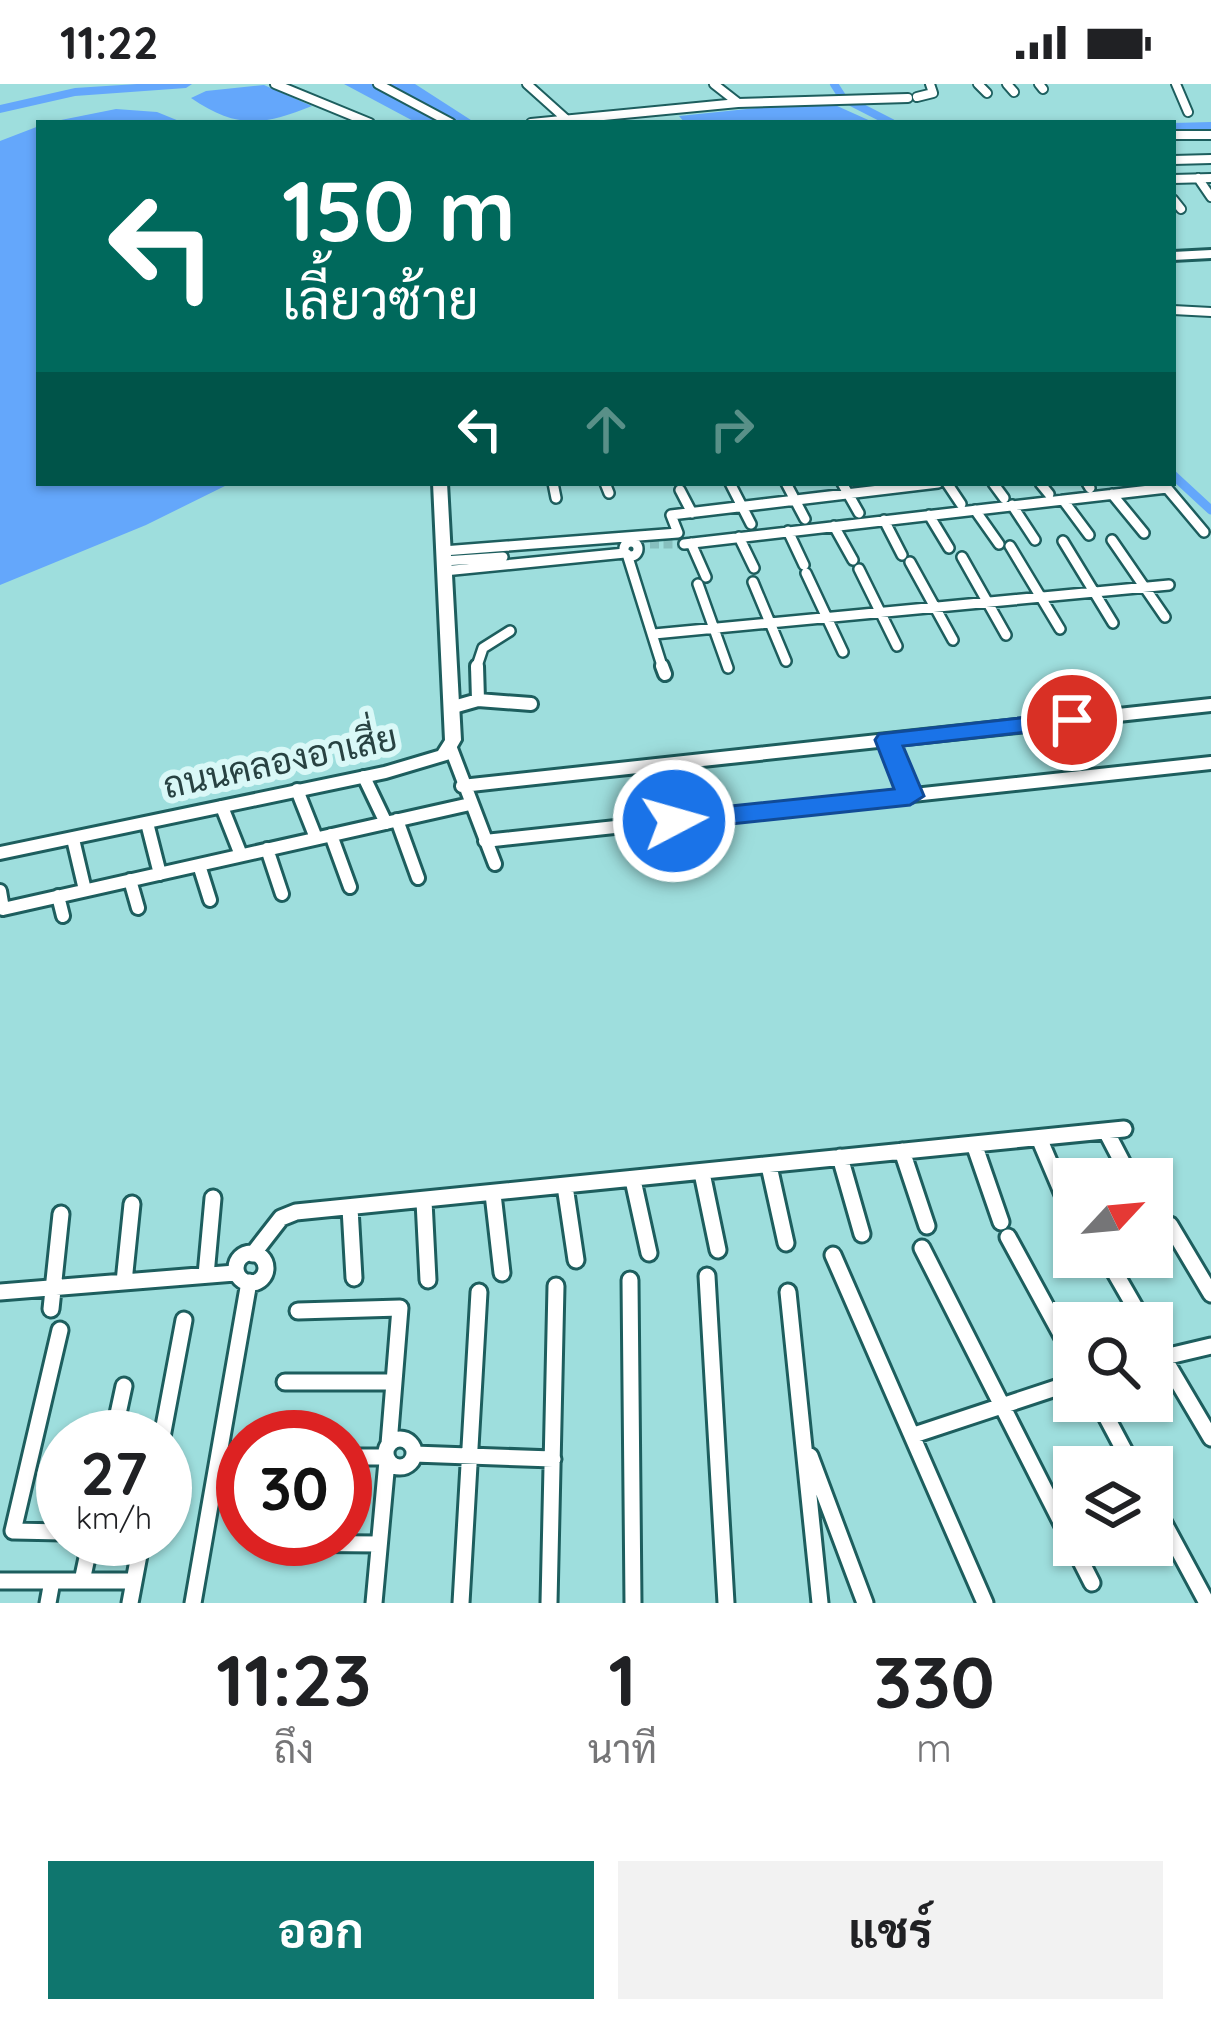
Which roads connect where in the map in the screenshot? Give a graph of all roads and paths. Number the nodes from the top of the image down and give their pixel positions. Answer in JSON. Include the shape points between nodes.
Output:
{"nodes":[{"id":1,"x":291,"y":84,"type":"edge"},
{"id":2,"x":378,"y":84,"type":"edge"},
{"id":3,"x":527,"y":84,"type":"edge"},
{"id":4,"x":714,"y":84,"type":"edge"},
{"id":5,"x":855,"y":84,"type":"edge"},
{"id":6,"x":927,"y":84,"type":"edge"},
{"id":7,"x":978,"y":84,"type":"edge"},
{"id":8,"x":1176,"y":84,"type":"edge"},
{"id":9,"x":277,"y":86,"type":"edge"},
{"id":10,"x":987,"y":93,"type":"dead end"},
{"id":11,"x":860,"y":94,"type":"junction"},
{"id":12,"x":903,"y":94,"type":"edge"},
{"id":13,"x":738,"y":103,"type":"junction"},
{"id":14,"x":1188,"y":112,"type":"dead end"},
{"id":15,"x":566,"y":119,"type":"junction"},
{"id":16,"x":362,"y":120,"type":"edge"},
{"id":17,"x":445,"y":120,"type":"edge"},
{"id":18,"x":557,"y":120,"type":"edge"},
{"id":19,"x":1176,"y":135,"type":"edge"},
{"id":20,"x":1200,"y":135,"type":"junction"},
{"id":21,"x":1211,"y":135,"type":"edge"},
{"id":22,"x":1211,"y":150,"type":"edge"},
{"id":23,"x":1177,"y":160,"type":"edge"},
{"id":24,"x":1211,"y":160,"type":"edge"},
{"id":25,"x":1198,"y":178,"type":"junction"},
{"id":26,"x":1211,"y":178,"type":"edge"},
{"id":27,"x":1176,"y":179,"type":"edge"},
{"id":28,"x":1211,"y":197,"type":"edge"},
{"id":29,"x":1211,"y":254,"type":"edge"},
{"id":30,"x":1176,"y":256,"type":"edge"},
{"id":31,"x":1176,"y":310,"type":"edge"},
{"id":32,"x":1211,"y":312,"type":"edge"},
{"id":33,"x":440,"y":486,"type":"edge"},
{"id":34,"x":554,"y":486,"type":"edge"},
{"id":35,"x":732,"y":486,"type":"edge"},
{"id":36,"x":788,"y":486,"type":"edge"},
{"id":37,"x":879,"y":486,"type":"edge"},
{"id":38,"x":897,"y":486,"type":"edge"},
{"id":39,"x":946,"y":486,"type":"edge"},
{"id":40,"x":995,"y":486,"type":"edge"},
{"id":41,"x":1042,"y":486,"type":"edge"},
{"id":42,"x":845,"y":488,"type":"edge"},
{"id":43,"x":680,"y":490,"type":"dead end"},
{"id":44,"x":1049,"y":494,"type":"dead end"},
{"id":45,"x":1112,"y":494,"type":"junction"},
{"id":46,"x":556,"y":498,"type":"dead end"},
{"id":47,"x":795,"y":500,"type":"junction"},
{"id":48,"x":1063,"y":500,"type":"junction"},
{"id":49,"x":1008,"y":502,"type":"junction"},
{"id":50,"x":961,"y":504,"type":"dead end"},
{"id":51,"x":742,"y":507,"type":"junction"},
{"id":52,"x":910,"y":510,"type":"dead end"},
{"id":53,"x":975,"y":510,"type":"junction"},
{"id":54,"x":692,"y":513,"type":"junction"},
{"id":55,"x":859,"y":514,"type":"dead end"},
{"id":56,"x":929,"y":515,"type":"junction"},
{"id":57,"x":806,"y":519,"type":"dead end"},
{"id":58,"x":884,"y":520,"type":"junction"},
{"id":59,"x":752,"y":524,"type":"dead end"},
{"id":60,"x":834,"y":526,"type":"junction"},
{"id":61,"x":788,"y":532,"type":"junction"},
{"id":62,"x":1144,"y":532,"type":"dead end"},
{"id":63,"x":1204,"y":532,"type":"dead end"},
{"id":64,"x":1089,"y":535,"type":"dead end"},
{"id":65,"x":739,"y":537,"type":"junction"},
{"id":66,"x":1112,"y":539,"type":"dead end"},
{"id":67,"x":1035,"y":540,"type":"dead end"},
{"id":68,"x":1063,"y":541,"type":"dead end"},
{"id":69,"x":949,"y":548,"type":"dead end"},
{"id":70,"x":962,"y":557,"type":"dead end"},
{"id":71,"x":444,"y":561,"type":"junction"},
{"id":72,"x":1169,"y":585,"type":"dead end"},
{"id":73,"x":1145,"y":587,"type":"junction"},
{"id":74,"x":1094,"y":592,"type":"junction"},
{"id":75,"x":1042,"y":597,"type":"junction"},
{"id":76,"x":988,"y":602,"type":"junction"},
{"id":77,"x":935,"y":607,"type":"junction"},
{"id":78,"x":882,"y":612,"type":"junction"},
{"id":79,"x":1165,"y":617,"type":"dead end"},
{"id":80,"x":828,"y":618,"type":"junction"},
{"id":81,"x":772,"y":623,"type":"junction"},
{"id":82,"x":1113,"y":623,"type":"dead end"},
{"id":83,"x":716,"y":628,"type":"junction"},
{"id":84,"x":1060,"y":629,"type":"dead end"},
{"id":85,"x":510,"y":631,"type":"dead end"},
{"id":86,"x":654,"y":634,"type":"junction"},
{"id":87,"x":1006,"y":635,"type":"dead end"},
{"id":88,"x":953,"y":640,"type":"dead end"},
{"id":89,"x":897,"y":646,"type":"dead end"},
{"id":90,"x":842,"y":652,"type":"dead end"},
{"id":91,"x":786,"y":661,"type":"dead end"},
{"id":92,"x":728,"y":668,"type":"dead end"},
{"id":93,"x":665,"y":674,"type":"dead end"},
{"id":94,"x":478,"y":700,"type":"junction"},
{"id":95,"x":532,"y":704,"type":"dead end"},
{"id":96,"x":1211,"y":705,"type":"edge"},
{"id":97,"x":450,"y":708,"type":"junction"},
{"id":98,"x":888,"y":740,"type":"junction"},
{"id":99,"x":444,"y":752,"type":"junction"},
{"id":100,"x":1211,"y":763,"type":"edge"},
{"id":101,"x":364,"y":777,"type":"junction"},
{"id":102,"x":459,"y":780,"type":"junction"},
{"id":103,"x":297,"y":790,"type":"junction"},
{"id":104,"x":910,"y":796,"type":"junction"},
{"id":105,"x":470,"y":804,"type":"junction"},
{"id":106,"x":222,"y":806,"type":"junction"},
{"id":107,"x":392,"y":822,"type":"junction"},
{"id":108,"x":147,"y":823,"type":"junction"},
{"id":109,"x":331,"y":835,"type":"junction"},
{"id":110,"x":316,"y":838,"type":"junction"},
{"id":111,"x":73,"y":839,"type":"junction"},
{"id":112,"x":485,"y":841,"type":"junction"},
{"id":113,"x":267,"y":849,"type":"junction"},
{"id":114,"x":0,"y":853,"type":"edge"},
{"id":115,"x":241,"y":855,"type":"junction"},
{"id":116,"x":495,"y":864,"type":"dead end"},
{"id":117,"x":199,"y":865,"type":"junction"},
{"id":118,"x":160,"y":874,"type":"junction"},
{"id":119,"x":418,"y":878,"type":"dead end"},
{"id":120,"x":130,"y":880,"type":"junction"},
{"id":121,"x":350,"y":887,"type":"dead end"},
{"id":122,"x":85,"y":890,"type":"junction"},
{"id":123,"x":0,"y":891,"type":"edge"},
{"id":124,"x":282,"y":895,"type":"dead end"},
{"id":125,"x":58,"y":896,"type":"junction"},
{"id":126,"x":210,"y":900,"type":"dead end"},
{"id":127,"x":138,"y":908,"type":"dead end"},
{"id":128,"x":63,"y":916,"type":"dead end"},
{"id":129,"x":1124,"y":1130,"type":"dead end"},
{"id":130,"x":1106,"y":1131,"type":"junction"},
{"id":131,"x":1039,"y":1138,"type":"junction"},
{"id":132,"x":974,"y":1144,"type":"junction"},
{"id":133,"x":902,"y":1151,"type":"junction"},
{"id":134,"x":840,"y":1157,"type":"junction"},
{"id":135,"x":1120,"y":1158,"type":"edge"},
{"id":136,"x":769,"y":1166,"type":"junction"},
{"id":137,"x":1053,"y":1171,"type":"edge"},
{"id":138,"x":702,"y":1172,"type":"junction"},
{"id":139,"x":633,"y":1180,"type":"junction"},
{"id":140,"x":565,"y":1186,"type":"junction"},
{"id":141,"x":493,"y":1194,"type":"junction"},
{"id":142,"x":213,"y":1198,"type":"dead end"},
{"id":143,"x":424,"y":1201,"type":"junction"},
{"id":144,"x":132,"y":1204,"type":"dead end"},
{"id":145,"x":350,"y":1208,"type":"junction"},
{"id":146,"x":61,"y":1214,"type":"dead end"},
{"id":147,"x":927,"y":1226,"type":"dead end"},
{"id":148,"x":1173,"y":1230,"type":"edge"},
{"id":149,"x":862,"y":1234,"type":"dead end"},
{"id":150,"x":786,"y":1243,"type":"dead end"},
{"id":151,"x":922,"y":1247,"type":"dead end"},
{"id":152,"x":718,"y":1250,"type":"dead end"},
{"id":153,"x":650,"y":1253,"type":"dead end"},
{"id":154,"x":833,"y":1255,"type":"dead end"},
{"id":155,"x":576,"y":1259,"type":"dead end"},
{"id":156,"x":502,"y":1273,"type":"dead end"},
{"id":157,"x":206,"y":1275,"type":"junction"},
{"id":158,"x":707,"y":1276,"type":"dead end"},
{"id":159,"x":243,"y":1277,"type":"junction"},
{"id":160,"x":354,"y":1278,"type":"dead end"},
{"id":161,"x":428,"y":1280,"type":"dead end"},
{"id":162,"x":630,"y":1280,"type":"dead end"},
{"id":163,"x":124,"y":1282,"type":"junction"},
{"id":164,"x":556,"y":1286,"type":"dead end"},
{"id":165,"x":53,"y":1288,"type":"junction"},
{"id":166,"x":0,"y":1292,"type":"edge"},
{"id":167,"x":479,"y":1292,"type":"dead end"},
{"id":168,"x":788,"y":1292,"type":"dead end"},
{"id":169,"x":1211,"y":1294,"type":"edge"},
{"id":170,"x":51,"y":1309,"type":"dead end"},
{"id":171,"x":298,"y":1311,"type":"dead end"},
{"id":172,"x":184,"y":1320,"type":"dead end"},
{"id":173,"x":1053,"y":1320,"type":"edge"},
{"id":174,"x":60,"y":1330,"type":"dead end"},
{"id":175,"x":1211,"y":1346,"type":"edge"},
{"id":176,"x":1173,"y":1355,"type":"edge"},
{"id":177,"x":1173,"y":1381,"type":"edge"},
{"id":178,"x":285,"y":1382,"type":"dead end"},
{"id":179,"x":393,"y":1382,"type":"junction"},
{"id":180,"x":124,"y":1386,"type":"dead end"},
{"id":181,"x":1053,"y":1389,"type":"edge"},
{"id":182,"x":1002,"y":1405,"type":"junction"},
{"id":183,"x":42,"y":1410,"type":"edge"},
{"id":184,"x":119,"y":1410,"type":"edge"},
{"id":185,"x":167,"y":1410,"type":"edge"},
{"id":186,"x":36,"y":1435,"type":"edge"},
{"id":187,"x":914,"y":1435,"type":"junction"},
{"id":188,"x":803,"y":1438,"type":"junction"},
{"id":189,"x":1211,"y":1438,"type":"edge"},
{"id":190,"x":387,"y":1454,"type":"junction"},
{"id":191,"x":372,"y":1455,"type":"edge"},
{"id":192,"x":467,"y":1456,"type":"junction"},
{"id":193,"x":553,"y":1459,"type":"junction"},
{"id":194,"x":36,"y":1531,"type":"edge"},
{"id":195,"x":1173,"y":1540,"type":"edge"},
{"id":196,"x":372,"y":1544,"type":"edge"},
{"id":197,"x":379,"y":1544,"type":"junction"},
{"id":198,"x":85,"y":1566,"type":"edge"},
{"id":199,"x":137,"y":1566,"type":"edge"},
{"id":200,"x":0,"y":1581,"type":"edge"},
{"id":201,"x":52,"y":1581,"type":"junction"},
{"id":202,"x":82,"y":1581,"type":"junction"},
{"id":203,"x":134,"y":1581,"type":"junction"},
{"id":204,"x":1092,"y":1583,"type":"dead end"},
{"id":205,"x":47,"y":1603,"type":"edge"},
{"id":206,"x":130,"y":1603,"type":"edge"},
{"id":207,"x":193,"y":1603,"type":"edge"},
{"id":208,"x":374,"y":1603,"type":"edge"},
{"id":209,"x":461,"y":1603,"type":"edge"},
{"id":210,"x":549,"y":1603,"type":"edge"},
{"id":211,"x":633,"y":1603,"type":"edge"},
{"id":212,"x":726,"y":1603,"type":"edge"},
{"id":213,"x":820,"y":1603,"type":"edge"},
{"id":214,"x":865,"y":1603,"type":"edge"},
{"id":215,"x":985,"y":1603,"type":"edge"},
{"id":216,"x":1207,"y":1603,"type":"edge"}],
"edges":[{"from":1,"to":9,"type":"street"},
{"from":2,"to":17,"type":"street"},
{"from":3,"to":15,"type":"street"},
{"from":4,"to":13,"type":"street"},
{"from":5,"to":11,"type":"street"},
{"from":6,"to":12,"type":"street","via":[[933,93]]},
{"from":7,"to":10,"type":"street"},
{"from":8,"to":14,"type":"street"},
{"from":9,"to":16,"type":"street"},
{"from":11,"to":12,"type":"street"},
{"from":11,"to":13,"type":"street"},
{"from":13,"to":15,"type":"street"},
{"from":15,"to":18,"type":"street"},
{"from":19,"to":20,"type":"street"},
{"from":20,"to":21,"type":"street"},
{"from":20,"to":22,"type":"street"},
{"from":23,"to":24,"type":"street"},
{"from":25,"to":26,"type":"street"},
{"from":25,"to":27,"type":"street"},
{"from":25,"to":28,"type":"street"},
{"from":29,"to":30,"type":"street"},
{"from":31,"to":32,"type":"street"},
{"from":33,"to":71,"type":"street","name":"ถนนคลองอาเสี่ย"},
{"from":34,"to":46,"type":"street"},
{"from":35,"to":51,"type":"street"},
{"from":36,"to":47,"type":"street"},
{"from":37,"to":42,"type":"street"},
{"from":38,"to":52,"type":"street"},
{"from":39,"to":50,"type":"street"},
{"from":40,"to":49,"type":"street"},
{"from":41,"to":44,"type":"street"},
{"from":42,"to":47,"type":"street"},
{"from":42,"to":55,"type":"street"},
{"from":43,"to":54,"type":"street"},
{"from":45,"to":48,"type":"street"},
{"from":45,"to":62,"type":"street"},
{"from":45,"to":63,"type":"street","via":[[1167,488]]},
{"from":47,"to":51,"type":"street"},
{"from":47,"to":57,"type":"street"},
{"from":48,"to":49,"type":"street"},
{"from":48,"to":64,"type":"street"},
{"from":49,"to":53,"type":"street"},
{"from":49,"to":67,"type":"street"},
{"from":51,"to":54,"type":"street"},
{"from":51,"to":59,"type":"street"},
{"from":53,"to":56,"type":"street"},
{"from":53,"to":75,"type":"street"},
{"from":54,"to":71,"type":"street","via":[[671,515],[678,533]]},
{"from":56,"to":58,"type":"street"},
{"from":56,"to":69,"type":"street"},
{"from":58,"to":60,"type":"street"},
{"from":58,"to":77,"type":"street"},
{"from":60,"to":61,"type":"street"},
{"from":60,"to":78,"type":"street"},
{"from":61,"to":65,"type":"street"},
{"from":61,"to":80,"type":"street"},
{"from":65,"to":81,"type":"street"},
{"from":65,"to":83,"type":"street","via":[[688,543]]},
{"from":66,"to":73,"type":"street"},
{"from":68,"to":74,"type":"street"},
{"from":70,"to":76,"type":"street"},
{"from":71,"to":86,"type":"street","via":[[636,550]]},
{"from":71,"to":97,"type":"street","name":"ถนนคลองอาเสี่ย"},
{"from":72,"to":73,"type":"street"},
{"from":73,"to":74,"type":"street"},
{"from":73,"to":79,"type":"street"},
{"from":74,"to":75,"type":"street"},
{"from":74,"to":82,"type":"street"},
{"from":75,"to":76,"type":"street"},
{"from":75,"to":84,"type":"street"},
{"from":76,"to":77,"type":"street"},
{"from":76,"to":87,"type":"street"},
{"from":77,"to":78,"type":"street"},
{"from":77,"to":88,"type":"street"},
{"from":78,"to":80,"type":"street"},
{"from":78,"to":89,"type":"street"},
{"from":80,"to":81,"type":"street"},
{"from":80,"to":90,"type":"street"},
{"from":81,"to":83,"type":"street"},
{"from":81,"to":91,"type":"street"},
{"from":83,"to":86,"type":"street"},
{"from":83,"to":92,"type":"street"},
{"from":85,"to":94,"type":"street","via":[[482,644]]},
{"from":86,"to":93,"type":"street"},
{"from":94,"to":95,"type":"street"},
{"from":94,"to":97,"type":"street"},
{"from":96,"to":98,"type":"street"},
{"from":97,"to":99,"type":"street","name":"ถนนคลองอาเสี่ย"},
{"from":98,"to":102,"type":"street"},
{"from":98,"to":104,"type":"street"},
{"from":99,"to":101,"type":"street","name":"ถนนคลองอาเสี่ย"},
{"from":99,"to":102,"type":"street"},
{"from":100,"to":104,"type":"street"},
{"from":101,"to":103,"type":"street","name":"ถนนคลองอาเสี่ย"},
{"from":101,"to":107,"type":"street"},
{"from":102,"to":105,"type":"street"},
{"from":103,"to":106,"type":"street","name":"ถนนคลองอาเสี่ย"},
{"from":103,"to":110,"type":"street"},
{"from":104,"to":112,"type":"street"},
{"from":105,"to":107,"type":"street"},
{"from":105,"to":112,"type":"street"},
{"from":106,"to":108,"type":"street","name":"ถนนคลองอาเสี่ย"},
{"from":106,"to":115,"type":"street"},
{"from":107,"to":109,"type":"street"},
{"from":107,"to":119,"type":"street"},
{"from":108,"to":111,"type":"street","name":"ถนนคลองอาเสี่ย"},
{"from":108,"to":118,"type":"street"},
{"from":109,"to":110,"type":"street"},
{"from":109,"to":121,"type":"street"},
{"from":110,"to":113,"type":"street"},
{"from":111,"to":114,"type":"street","name":"ถนนคลองอาเสี่ย"},
{"from":111,"to":122,"type":"street"},
{"from":112,"to":116,"type":"street"},
{"from":113,"to":115,"type":"street"},
{"from":113,"to":124,"type":"street"},
{"from":115,"to":117,"type":"street"},
{"from":117,"to":118,"type":"street"},
{"from":117,"to":126,"type":"street"},
{"from":118,"to":120,"type":"street"},
{"from":120,"to":122,"type":"street"},
{"from":120,"to":127,"type":"street"},
{"from":122,"to":125,"type":"street"},
{"from":123,"to":125,"type":"street","via":[[3,909]]},
{"from":125,"to":128,"type":"street"},
{"from":129,"to":130,"type":"street"},
{"from":130,"to":131,"type":"street"},
{"from":130,"to":135,"type":"street"},
{"from":131,"to":132,"type":"street"},
{"from":131,"to":137,"type":"street"},
{"from":132,"to":133,"type":"street"},
{"from":132,"to":173,"type":"street","via":[[1004,1230]]},
{"from":133,"to":134,"type":"street"},
{"from":133,"to":147,"type":"street"},
{"from":134,"to":136,"type":"street"},
{"from":134,"to":149,"type":"street"},
{"from":136,"to":138,"type":"street"},
{"from":136,"to":150,"type":"street"},
{"from":138,"to":139,"type":"street"},
{"from":138,"to":152,"type":"street"},
{"from":139,"to":140,"type":"street"},
{"from":139,"to":153,"type":"street"},
{"from":140,"to":141,"type":"street"},
{"from":140,"to":155,"type":"street"},
{"from":141,"to":143,"type":"street"},
{"from":141,"to":156,"type":"street"},
{"from":142,"to":157,"type":"street"},
{"from":143,"to":145,"type":"street"},
{"from":143,"to":161,"type":"street"},
{"from":144,"to":163,"type":"street"},
{"from":145,"to":159,"type":"street","via":[[281,1218],[238,1261]]},
{"from":145,"to":160,"type":"street"},
{"from":146,"to":165,"type":"street"},
{"from":148,"to":169,"type":"street"},
{"from":151,"to":182,"type":"street"},
{"from":154,"to":187,"type":"street"},
{"from":157,"to":159,"type":"street"},
{"from":157,"to":163,"type":"street"},
{"from":158,"to":212,"type":"street"},
{"from":159,"to":207,"type":"street"},
{"from":162,"to":211,"type":"street"},
{"from":163,"to":165,"type":"street"},
{"from":164,"to":193,"type":"street"},
{"from":165,"to":166,"type":"street"},
{"from":165,"to":170,"type":"street"},
{"from":167,"to":192,"type":"street"},
{"from":168,"to":188,"type":"street"},
{"from":171,"to":179,"type":"street","via":[[400,1308]]},
{"from":172,"to":185,"type":"street"},
{"from":174,"to":183,"type":"street"},
{"from":175,"to":176,"type":"street"},
{"from":177,"to":189,"type":"street"},
{"from":178,"to":179,"type":"street"},
{"from":179,"to":190,"type":"street"},
{"from":180,"to":184,"type":"street"},
{"from":181,"to":182,"type":"street"},
{"from":182,"to":187,"type":"street"},
{"from":182,"to":204,"type":"street"},
{"from":186,"to":194,"type":"street","via":[[14,1531]]},
{"from":187,"to":215,"type":"street"},
{"from":188,"to":213,"type":"street"},
{"from":188,"to":214,"type":"street"},
{"from":190,"to":191,"type":"street"},
{"from":190,"to":192,"type":"street","via":[[400,1466],[414,1454]]},
{"from":190,"to":197,"type":"street"},
{"from":192,"to":193,"type":"street"},
{"from":192,"to":209,"type":"street"},
{"from":193,"to":210,"type":"street"},
{"from":195,"to":216,"type":"street"},
{"from":196,"to":197,"type":"street"},
{"from":197,"to":208,"type":"street"},
{"from":198,"to":202,"type":"street"},
{"from":199,"to":203,"type":"street"},
{"from":200,"to":201,"type":"street"},
{"from":201,"to":202,"type":"street"},
{"from":201,"to":205,"type":"street"},
{"from":202,"to":203,"type":"street"},
{"from":203,"to":206,"type":"street"}]}
